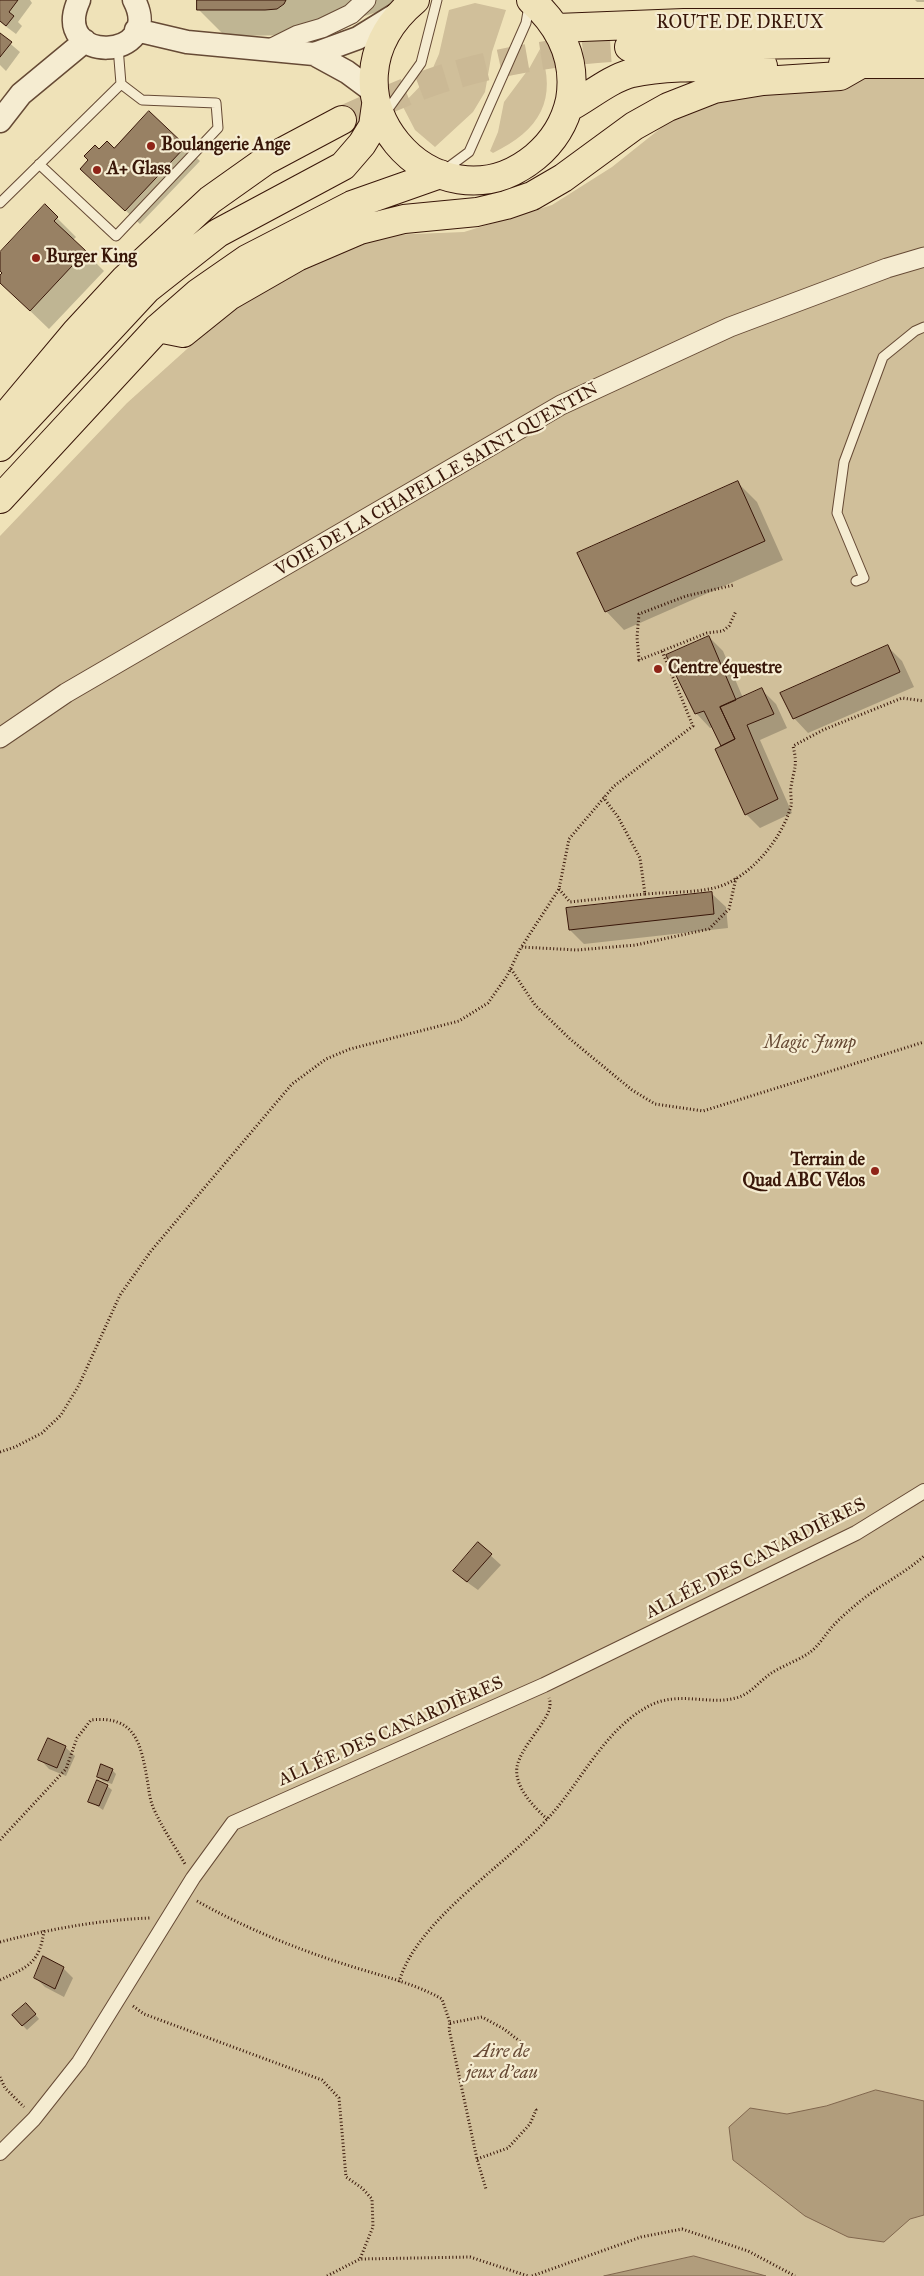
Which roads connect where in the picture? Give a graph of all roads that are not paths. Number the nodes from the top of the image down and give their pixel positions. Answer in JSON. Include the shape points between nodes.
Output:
{"nodes":[{"id":1,"x":79,"y":0,"type":"edge"},
{"id":2,"x":134,"y":0,"type":"edge"},
{"id":3,"x":366,"y":0,"type":"edge"},
{"id":4,"x":437,"y":0,"type":"edge"},
{"id":5,"x":409,"y":5,"type":"edge"},
{"id":6,"x":542,"y":8,"type":"edge"},
{"id":7,"x":924,"y":23,"type":"edge"},
{"id":8,"x":136,"y":30,"type":"junction"},
{"id":9,"x":85,"y":41,"type":"junction"},
{"id":10,"x":924,"y":42,"type":"edge"},
{"id":11,"x":118,"y":47,"type":"junction"},
{"id":12,"x":629,"y":47,"type":"tunnel mouth"},
{"id":13,"x":270,"y":49,"type":"junction"},
{"id":14,"x":314,"y":54,"type":"junction"},
{"id":15,"x":861,"y":64,"type":"junction"},
{"id":16,"x":924,"y":64,"type":"edge"},
{"id":17,"x":121,"y":84,"type":"junction"},
{"id":18,"x":377,"y":105,"type":"junction"},
{"id":19,"x":568,"y":108,"type":"junction"},
{"id":20,"x":342,"y":120,"type":"tunnel mouth"},
{"id":21,"x":0,"y":121,"type":"edge"},
{"id":22,"x":39,"y":164,"type":"junction"},
{"id":23,"x":440,"y":174,"type":"junction"},
{"id":24,"x":0,"y":203,"type":"edge"},
{"id":25,"x":924,"y":257,"type":"edge"},
{"id":26,"x":924,"y":327,"type":"edge"},
{"id":27,"x":158,"y":328,"type":"junction"},
{"id":28,"x":0,"y":422,"type":"edge"},
{"id":29,"x":0,"y":447,"type":"edge"},
{"id":30,"x":0,"y":499,"type":"edge"},
{"id":31,"x":856,"y":581,"type":"dead end"},
{"id":32,"x":0,"y":738,"type":"edge"},
{"id":33,"x":924,"y":1491,"type":"edge"},
{"id":34,"x":0,"y":2153,"type":"edge"}],
"edges":[{"from":1,"to":9,"type":"street","via":[[74,17],[79,34]]},
{"from":2,"to":8,"type":"street","via":[[138,11]]},
{"from":3,"to":13,"type":"street","via":[[351,14]]},
{"from":4,"to":18,"type":"lane","via":[[420,63]]},
{"from":5,"to":14,"type":"street","via":[[358,38]]},
{"from":5,"to":18,"type":"main road","via":[[392,24],[376,56]]},
{"from":6,"to":7,"type":"main road","name":"ROUTE DE DREUX","via":[[684,24]]},
{"from":6,"to":19,"type":"main road","via":[[569,58],[572,75]]},
{"from":6,"to":23,"type":"lane","via":[[526,23],[468,152]]},
{"from":8,"to":11,"type":"street"},
{"from":8,"to":13,"type":"street","via":[[187,42]]},
{"from":9,"to":11,"type":"street","via":[[103,49]]},
{"from":9,"to":21,"type":"street","via":[[21,94]]},
{"from":10,"to":12,"type":"main road","name":"ROUTE DE DREUX"},
{"from":11,"to":17,"type":"lane"},
{"from":13,"to":14,"type":"street"},
{"from":14,"to":18,"type":"street","via":[[347,72]]},
{"from":15,"to":16,"type":"main road"},
{"from":15,"to":19,"type":"main road","via":[[631,73],[611,81]]},
{"from":15,"to":27,"type":"main road","via":[[840,76],[763,81],[705,92],[668,106],[634,126],[563,178],[532,196],[477,212],[404,219],[360,230],[297,257],[263,276],[229,296],[183,333]]},
{"from":17,"to":22,"type":"lane"},
{"from":17,"to":22,"type":"lane","via":[[142,100],[216,103],[218,128],[116,236]]},
{"from":18,"to":23,"type":"main road","via":[[385,128],[399,148]]},
{"from":18,"to":29,"type":"main road","via":[[373,126],[343,166],[218,233],[147,289]]},
{"from":19,"to":23,"type":"main road","via":[[554,138],[527,163],[511,172],[476,180]]},
{"from":20,"to":28,"type":"main road","via":[[265,161],[210,200],[125,279]]},
{"from":22,"to":24,"type":"lane"},
{"from":23,"to":27,"type":"main road","via":[[352,204],[246,259],[198,293]]},
{"from":25,"to":32,"type":"street","name":"VOIE DE LA CHAPELLE SAINT QUENTIN","via":[[730,326],[561,406],[66,693]]},
{"from":26,"to":31,"type":"lane","via":[[883,357],[844,462],[837,513],[864,578]]},
{"from":27,"to":30,"type":"main road"},
{"from":33,"to":34,"type":"street","name":"ALLÉE DES CANARDIÈRES","via":[[856,1532],[544,1685],[233,1823],[183,1893],[79,2062],[34,2119]]}]}
